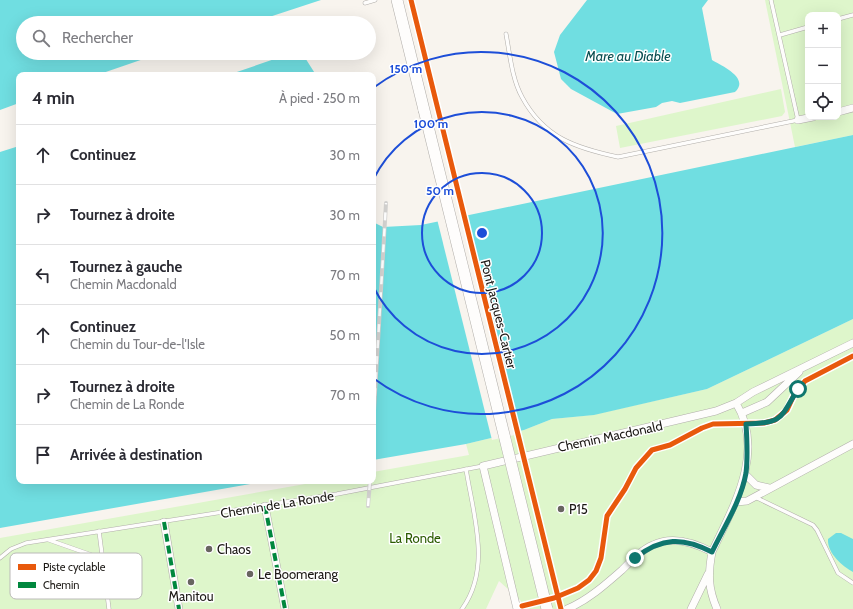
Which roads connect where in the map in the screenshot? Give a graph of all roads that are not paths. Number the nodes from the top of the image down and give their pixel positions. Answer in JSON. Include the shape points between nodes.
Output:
{"nodes":[{"id":1,"x":375,"y":0,"type":"edge"},
{"id":2,"x":397,"y":0,"type":"edge"},
{"id":3,"x":772,"y":0,"type":"edge"},
{"id":4,"x":365,"y":3,"type":"dead end"},
{"id":5,"x":853,"y":15,"type":"edge"},
{"id":6,"x":841,"y":18,"type":"edge"},
{"id":7,"x":805,"y":28,"type":"edge"},
{"id":8,"x":506,"y":34,"type":"dead end"},
{"id":9,"x":780,"y":35,"type":"junction"},
{"id":10,"x":853,"y":108,"type":"edge"},
{"id":11,"x":841,"y":111,"type":"edge"},
{"id":12,"x":805,"y":119,"type":"edge"},
{"id":13,"x":798,"y":120,"type":"junction"},
{"id":14,"x":853,"y":343,"type":"edge"},
{"id":15,"x":804,"y":368,"type":"junction"},
{"id":16,"x":765,"y":386,"type":"junction"},
{"id":17,"x":773,"y":398,"type":"junction"},
{"id":18,"x":736,"y":403,"type":"junction"},
{"id":19,"x":742,"y":413,"type":"junction"},
{"id":20,"x":853,"y":444,"type":"edge"},
{"id":21,"x":483,"y":466,"type":"junction"},
{"id":22,"x":466,"y":469,"type":"junction"},
{"id":23,"x":745,"y":474,"type":"junction"},
{"id":24,"x":769,"y":488,"type":"junction"},
{"id":25,"x":756,"y":497,"type":"junction"},
{"id":26,"x":736,"y":502,"type":"junction"},
{"id":27,"x":265,"y":506,"type":"junction"},
{"id":28,"x":164,"y":522,"type":"junction"},
{"id":29,"x":99,"y":531,"type":"junction"},
{"id":30,"x":48,"y":540,"type":"junction"},
{"id":31,"x":712,"y":552,"type":"junction"},
{"id":32,"x":86,"y":553,"type":"edge"},
{"id":33,"x":102,"y":553,"type":"edge"},
{"id":34,"x":0,"y":558,"type":"edge"},
{"id":35,"x":708,"y":574,"type":"junction"},
{"id":36,"x":853,"y":583,"type":"edge"},
{"id":37,"x":108,"y":599,"type":"edge"},
{"id":38,"x":714,"y":608,"type":"edge"},
{"id":39,"x":109,"y":609,"type":"edge"},
{"id":40,"x":179,"y":609,"type":"edge"},
{"id":41,"x":285,"y":609,"type":"edge"},
{"id":42,"x":462,"y":609,"type":"edge"},
{"id":43,"x":517,"y":609,"type":"edge"},
{"id":44,"x":548,"y":609,"type":"edge"},
{"id":45,"x":566,"y":609,"type":"edge"},
{"id":46,"x":691,"y":609,"type":"edge"}],
"edges":[{"from":1,"to":4,"type":"lane"},
{"from":2,"to":44,"type":"main road","name":"Pont Jacques-Cartier","bridge":true},
{"from":3,"to":9,"type":"lane"},
{"from":5,"to":6,"type":"lane"},
{"from":7,"to":9,"type":"lane"},
{"from":8,"to":13,"type":"lane","via":[[522,97],[535,115],[564,141],[591,151],[618,157]]},
{"from":9,"to":13,"type":"lane"},
{"from":10,"to":11,"type":"street"},
{"from":12,"to":13,"type":"street"},
{"from":14,"to":15,"type":"street","name":"Chemin Macdonald"},
{"from":15,"to":16,"type":"street","name":"Chemin Macdonald"},
{"from":15,"to":17,"type":"street","name":"Chemin Macdonald"},
{"from":16,"to":17,"type":"street"},
{"from":16,"to":18,"type":"street","name":"Chemin Macdonald"},
{"from":17,"to":19,"type":"street","name":"Chemin Macdonald"},
{"from":18,"to":19,"type":"street"},
{"from":18,"to":21,"type":"street","name":"Chemin Macdonald","via":[[716,412]]},
{"from":19,"to":23,"type":"street","via":[[746,429]]},
{"from":20,"to":24,"type":"street"},
{"from":21,"to":22,"type":"lane","name":"Chemin de La Ronde"},
{"from":21,"to":43,"type":"street"},
{"from":22,"to":27,"type":"lane","name":"Chemin de La Ronde"},
{"from":22,"to":42,"type":"lane","via":[[479,543],[474,583]]},
{"from":23,"to":24,"type":"street","via":[[756,485]]},
{"from":23,"to":26,"type":"street"},
{"from":24,"to":25,"type":"street"},
{"from":25,"to":26,"type":"street"},
{"from":25,"to":36,"type":"lane","via":[[813,525],[838,573]]},
{"from":26,"to":31,"type":"street"},
{"from":27,"to":28,"type":"lane","name":"Chemin de La Ronde"},
{"from":27,"to":41,"type":"street"},
{"from":28,"to":29,"type":"lane","name":"Chemin de La Ronde"},
{"from":28,"to":40,"type":"street"},
{"from":29,"to":30,"type":"lane","name":"Chemin de La Ronde"},
{"from":29,"to":33,"type":"lane"},
{"from":30,"to":32,"type":"lane"},
{"from":30,"to":34,"type":"lane","name":"Chemin de La Ronde","via":[[26,543]]},
{"from":31,"to":35,"type":"street"},
{"from":31,"to":45,"type":"street","via":[[683,541],[654,544],[592,595]]},
{"from":35,"to":38,"type":"street"},
{"from":35,"to":46,"type":"street"},
{"from":37,"to":39,"type":"lane"}]}
